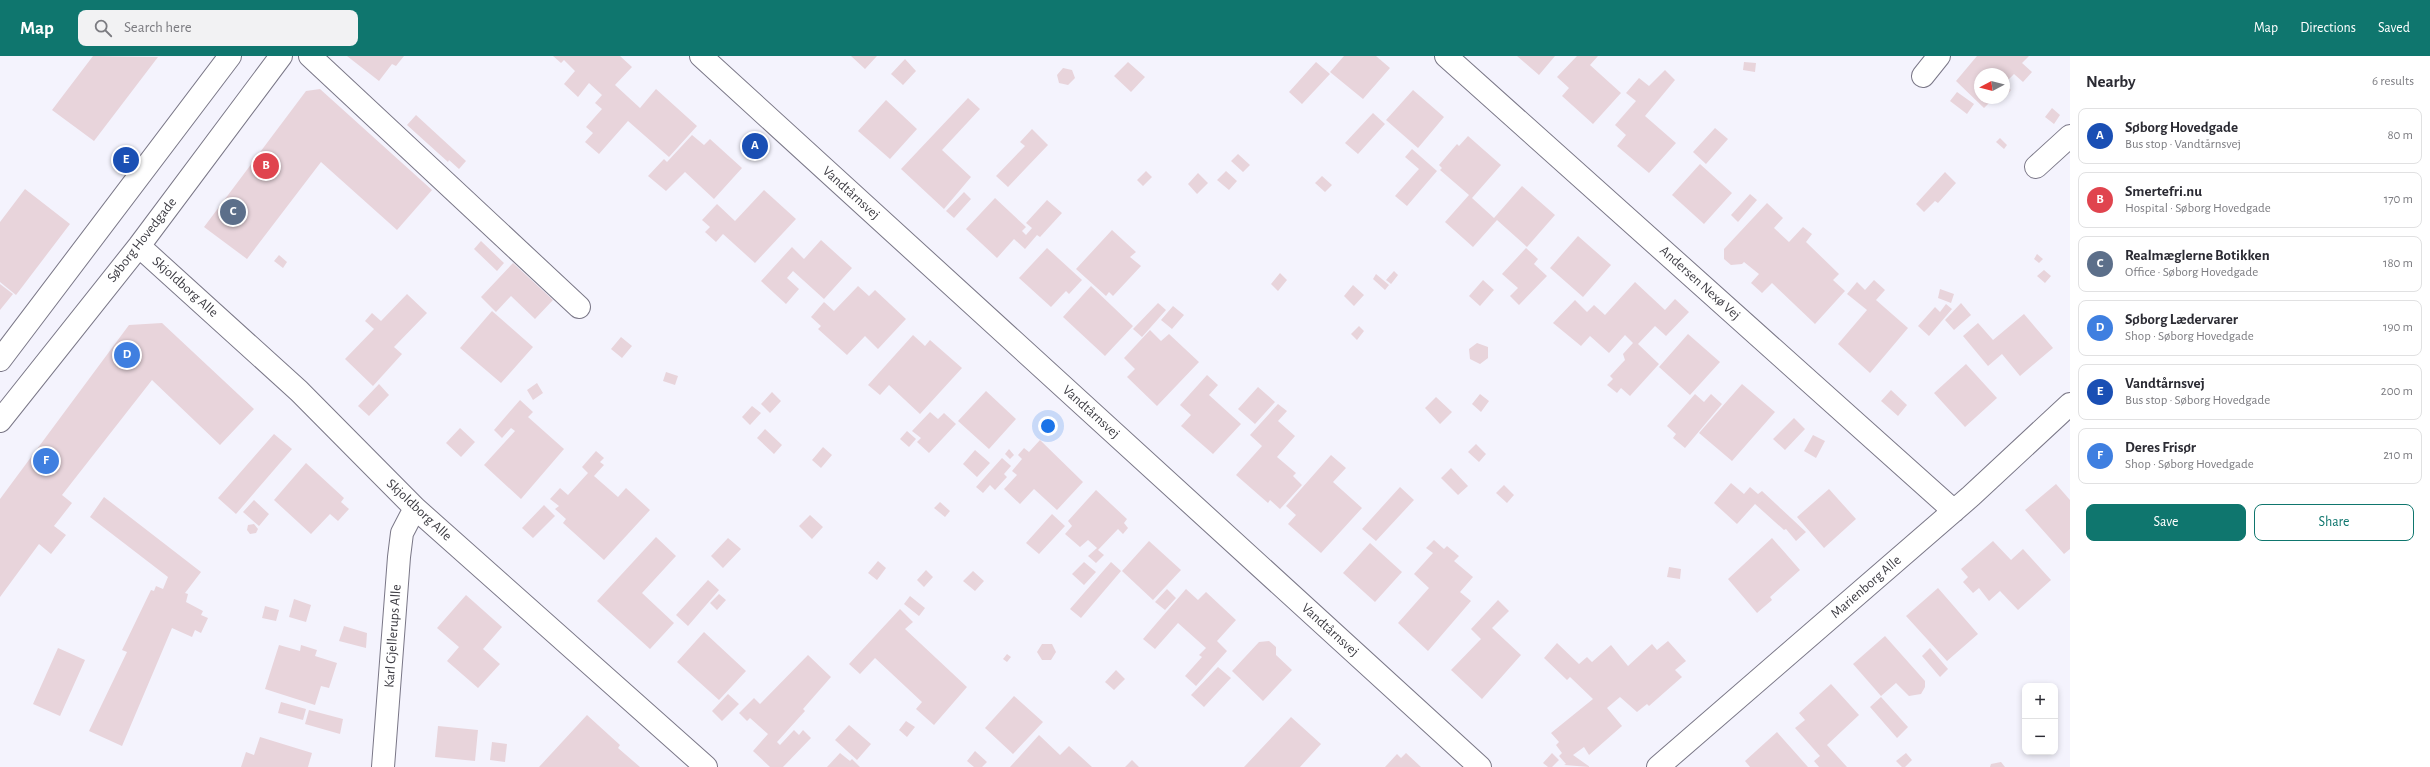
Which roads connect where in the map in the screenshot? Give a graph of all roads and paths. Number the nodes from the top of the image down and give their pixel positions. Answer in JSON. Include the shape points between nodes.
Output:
{"nodes":[{"id":1,"x":230,"y":56,"type":"edge"},
{"id":2,"x":281,"y":56,"type":"edge"},
{"id":3,"x":310,"y":56,"type":"edge"},
{"id":4,"x":701,"y":56,"type":"edge"},
{"id":5,"x":1446,"y":56,"type":"edge"},
{"id":6,"x":1940,"y":56,"type":"edge"},
{"id":7,"x":1923,"y":76,"type":"dead end"},
{"id":8,"x":2070,"y":136,"type":"edge"},
{"id":9,"x":2036,"y":168,"type":"dead end"},
{"id":10,"x":139,"y":246,"type":"junction"},
{"id":11,"x":579,"y":307,"type":"dead end"},
{"id":12,"x":0,"y":360,"type":"edge"},
{"id":13,"x":2070,"y":404,"type":"edge"},
{"id":14,"x":0,"y":421,"type":"edge"},
{"id":15,"x":415,"y":508,"type":"junction"},
{"id":16,"x":1954,"y":511,"type":"junction"},
{"id":17,"x":383,"y":767,"type":"edge"},
{"id":18,"x":706,"y":767,"type":"edge"},
{"id":19,"x":1480,"y":767,"type":"edge"},
{"id":20,"x":1658,"y":767,"type":"edge"}],
"edges":[{"from":1,"to":12,"type":"street"},
{"from":2,"to":10,"type":"street","name":"Søborg Hovedgade"},
{"from":3,"to":11,"type":"street"},
{"from":4,"to":19,"type":"street","name":"Vandtårnsvej"},
{"from":5,"to":16,"type":"street","name":"Andersen Nexø Vej"},
{"from":6,"to":7,"type":"street"},
{"from":8,"to":9,"type":"street"},
{"from":10,"to":14,"type":"street","name":"Søborg Hovedgade"},
{"from":10,"to":15,"type":"street","name":"Skjoldborg Alle","via":[[299,391]]},
{"from":13,"to":16,"type":"street","name":"Marienborg Alle"},
{"from":15,"to":17,"type":"street","name":"Karl Gjellerups Alle","via":[[402,532]]},
{"from":15,"to":18,"type":"street","name":"Skjoldborg Alle"},
{"from":16,"to":20,"type":"street","name":"Marienborg Alle"}]}
